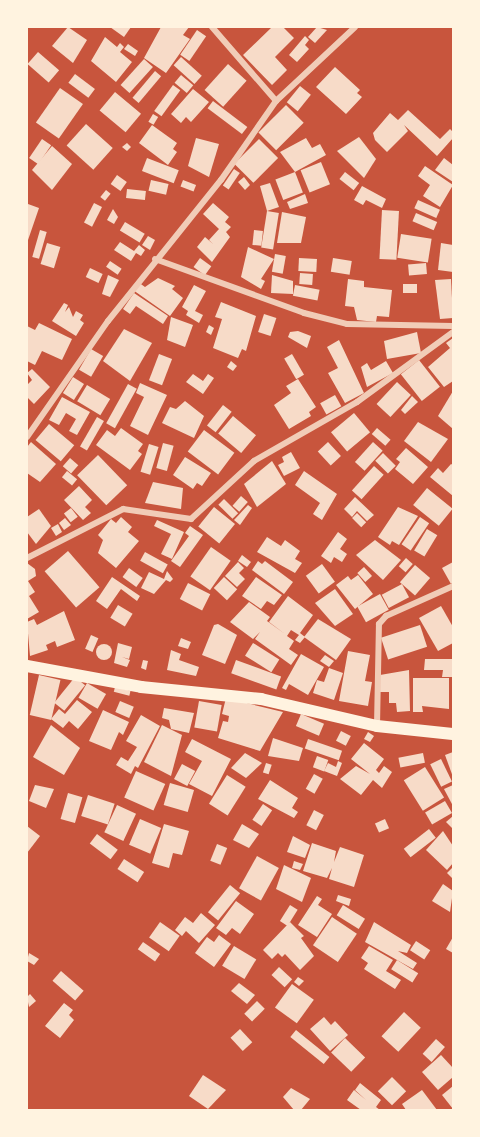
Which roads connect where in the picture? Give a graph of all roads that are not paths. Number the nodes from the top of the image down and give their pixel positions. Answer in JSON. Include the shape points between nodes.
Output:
{"nodes":[{"id":1,"x":212,"y":27,"type":"edge"},
{"id":2,"x":355,"y":27,"type":"edge"},
{"id":3,"x":276,"y":101,"type":"junction"},
{"id":4,"x":155,"y":259,"type":"junction"},
{"id":5,"x":453,"y":326,"type":"edge"},
{"id":6,"x":453,"y":332,"type":"edge"},
{"id":7,"x":27,"y":437,"type":"edge"},
{"id":8,"x":27,"y":558,"type":"edge"},
{"id":9,"x":453,"y":586,"type":"edge"},
{"id":10,"x":27,"y":666,"type":"edge"},
{"id":11,"x":377,"y":726,"type":"junction"},
{"id":12,"x":453,"y":734,"type":"edge"}],
"edges":[{"from":1,"to":3,"type":"street"},
{"from":2,"to":3,"type":"street"},
{"from":3,"to":4,"type":"street","via":[[221,180]]},
{"from":4,"to":5,"type":"street","via":[[304,313],[347,324]]},
{"from":4,"to":7,"type":"street"},
{"from":6,"to":8,"type":"street","via":[[357,402],[254,461],[191,519],[123,508]]},
{"from":9,"to":11,"type":"street","via":[[386,616],[379,624]]},
{"from":10,"to":11,"type":"main road","via":[[141,687],[261,699]]},
{"from":11,"to":12,"type":"main road"}]}
